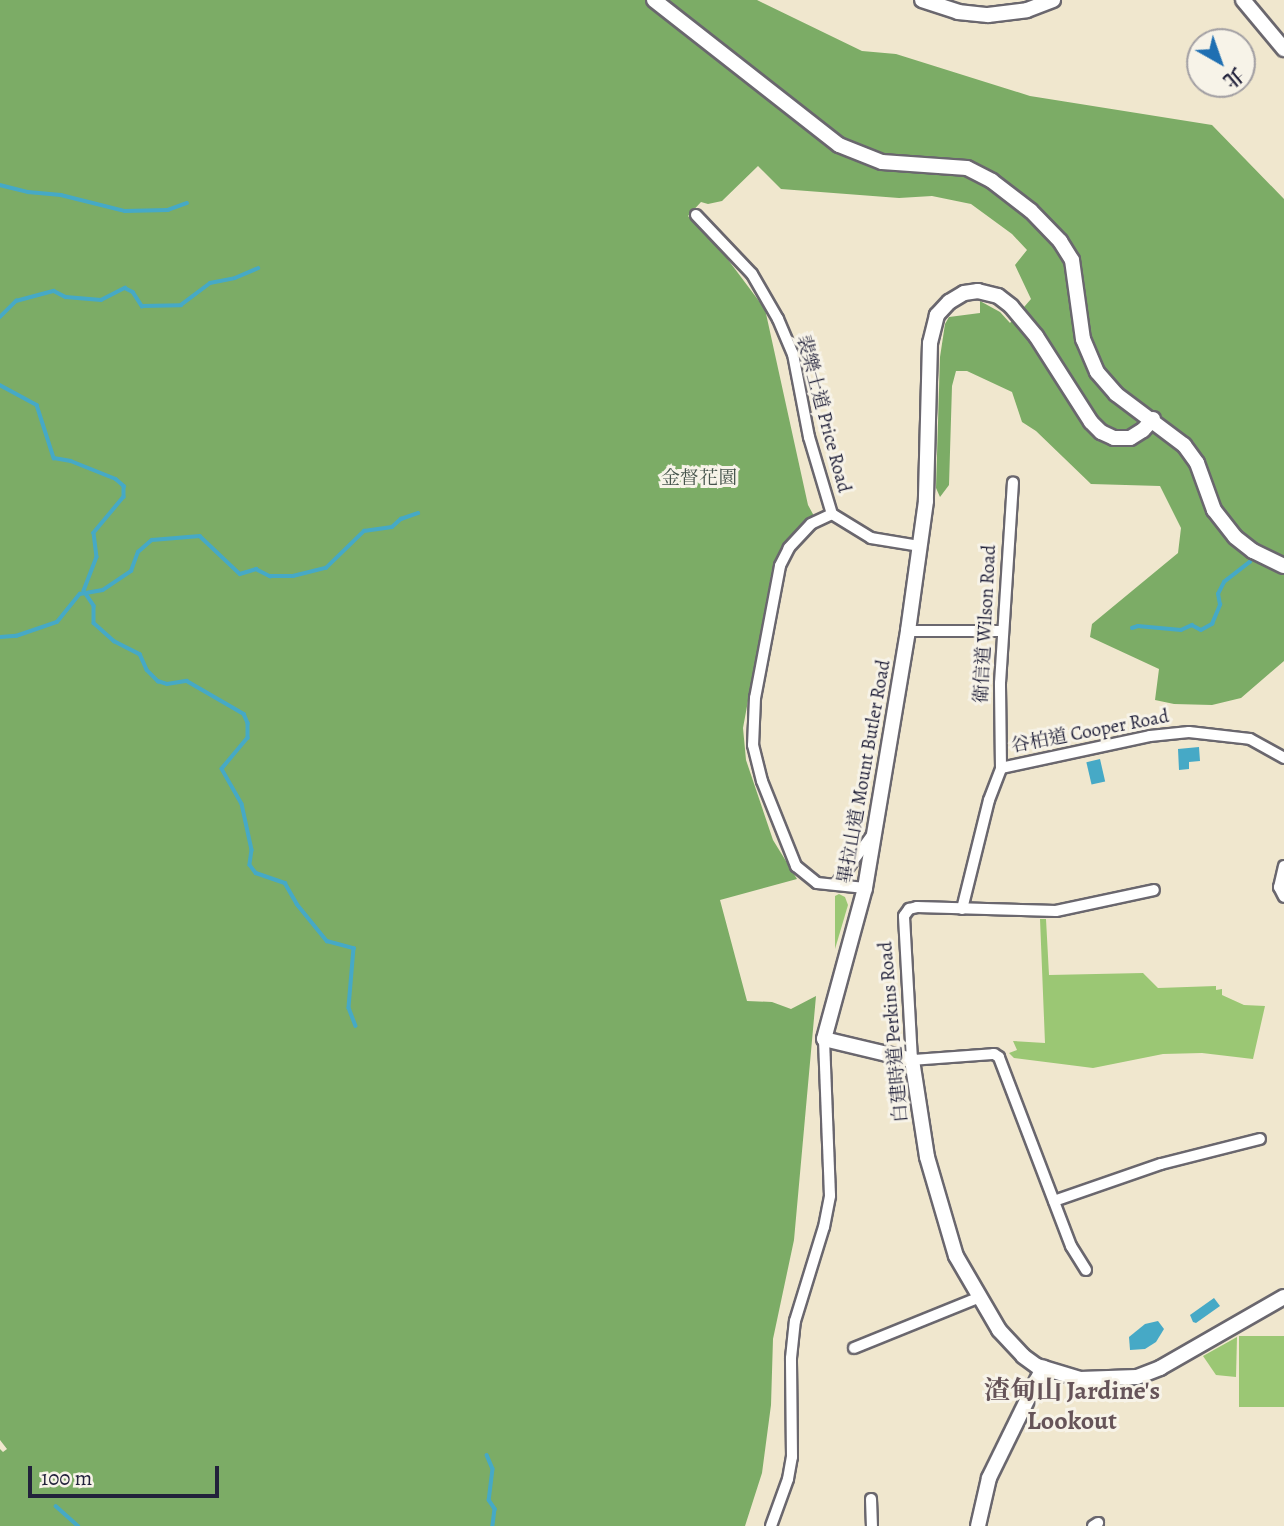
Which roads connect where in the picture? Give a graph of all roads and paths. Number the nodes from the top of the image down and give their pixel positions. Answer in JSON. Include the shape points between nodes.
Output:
{"nodes":[{"id":1,"x":654,"y":0,"type":"edge"},
{"id":2,"x":1053,"y":0,"type":"edge"},
{"id":3,"x":1242,"y":0,"type":"edge"},
{"id":4,"x":928,"y":1,"type":"edge"},
{"id":5,"x":1284,"y":49,"type":"edge"},
{"id":6,"x":696,"y":215,"type":"dead end"},
{"id":7,"x":1153,"y":419,"type":"junction"},
{"id":8,"x":1013,"y":482,"type":"dead end"},
{"id":9,"x":832,"y":514,"type":"junction"},
{"id":10,"x":920,"y":546,"type":"junction"},
{"id":11,"x":1284,"y":566,"type":"edge"},
{"id":12,"x":908,"y":631,"type":"junction"},
{"id":13,"x":1002,"y":631,"type":"junction"},
{"id":14,"x":1284,"y":758,"type":"edge"},
{"id":15,"x":1001,"y":768,"type":"junction"},
{"id":16,"x":875,"y":828,"type":"junction"},
{"id":17,"x":1284,"y":866,"type":"edge"},
{"id":18,"x":836,"y":883,"type":"junction"},
{"id":19,"x":865,"y":888,"type":"junction"},
{"id":20,"x":1154,"y":890,"type":"dead end"},
{"id":21,"x":1284,"y":897,"type":"edge"},
{"id":22,"x":962,"y":909,"type":"junction"},
{"id":23,"x":824,"y":1039,"type":"junction"},
{"id":24,"x":912,"y":1060,"type":"junction"},
{"id":25,"x":1260,"y":1139,"type":"dead end"},
{"id":26,"x":1054,"y":1201,"type":"junction"},
{"id":27,"x":1086,"y":1270,"type":"dead end"},
{"id":28,"x":1284,"y":1297,"type":"edge"},
{"id":29,"x":978,"y":1298,"type":"junction"},
{"id":30,"x":854,"y":1348,"type":"dead end"},
{"id":31,"x":1043,"y":1368,"type":"junction"},
{"id":32,"x":872,"y":1499,"type":"dead end"},
{"id":33,"x":771,"y":1526,"type":"edge"},
{"id":34,"x":872,"y":1526,"type":"edge"},
{"id":35,"x":978,"y":1526,"type":"edge"}],
"edges":[{"from":1,"to":7,"type":"street","via":[[839,145],[882,162],[967,169],[1018,199],[1050,229],[1072,260],[1083,339],[1097,372],[1116,394]]},
{"from":2,"to":4,"type":"street","via":[[1027,10],[988,15],[958,12]]},
{"from":3,"to":5,"type":"street"},
{"from":6,"to":9,"type":"street","name":"裴樂士道 Price Road","via":[[752,274],[778,319],[793,354],[809,437]]},
{"from":7,"to":10,"type":"street","name":"畢拉山道 Mount Butler Road","via":[[1130,438],[1101,432],[1011,306],[985,292],[957,296],[937,315],[931,337],[926,501]]},
{"from":7,"to":11,"type":"street","via":[[1192,454],[1214,510],[1227,529],[1253,551]]},
{"from":8,"to":13,"type":"street","name":"衛信道 Wilson Road"},
{"from":9,"to":10,"type":"street","name":"裴樂士道 Price Road","via":[[871,538]]},
{"from":9,"to":18,"type":"street","via":[[811,524],[780,566],[752,733],[758,769],[792,860],[811,879],[824,885]]},
{"from":10,"to":12,"type":"street","name":"畢拉山道 Mount Butler Road"},
{"from":12,"to":13,"type":"street"},
{"from":12,"to":16,"type":"street","name":"畢拉山道 Mount Butler Road"},
{"from":13,"to":15,"type":"street","name":"衛信道 Wilson Road"},
{"from":14,"to":15,"type":"street","name":"谷柏道 Cooper Road","via":[[1250,739],[1179,732]]},
{"from":15,"to":22,"type":"street","name":"谷柏道 Cooper Road"},
{"from":16,"to":18,"type":"street"},
{"from":16,"to":19,"type":"street","name":"畢拉山道 Mount Butler Road"},
{"from":17,"to":21,"type":"street","via":[[1279,887]]},
{"from":18,"to":19,"type":"street"},
{"from":19,"to":23,"type":"street","name":"畢拉山道 Mount Butler Road"},
{"from":20,"to":22,"type":"street","via":[[1056,911]]},
{"from":22,"to":24,"type":"street","name":"白建時道 Perkins Road","via":[[917,907],[904,916]]},
{"from":23,"to":24,"type":"street"},
{"from":23,"to":33,"type":"street","name":"畢拉山道 Mount Butler Road","via":[[830,1196],[795,1321],[792,1457]]},
{"from":24,"to":26,"type":"street","via":[[999,1057]]},
{"from":24,"to":29,"type":"street","name":"白建時道 Perkins Road","via":[[927,1157],[944,1221]]},
{"from":25,"to":26,"type":"street","via":[[1161,1164]]},
{"from":26,"to":27,"type":"street","via":[[1071,1246]]},
{"from":28,"to":31,"type":"street","name":"白建時道 Perkins Road","via":[[1137,1377],[1080,1379]]},
{"from":29,"to":30,"type":"street"},
{"from":29,"to":31,"type":"street","name":"白建時道 Perkins Road","via":[[1013,1346]]},
{"from":31,"to":35,"type":"street","via":[[989,1478]]},
{"from":32,"to":34,"type":"street"}]}
